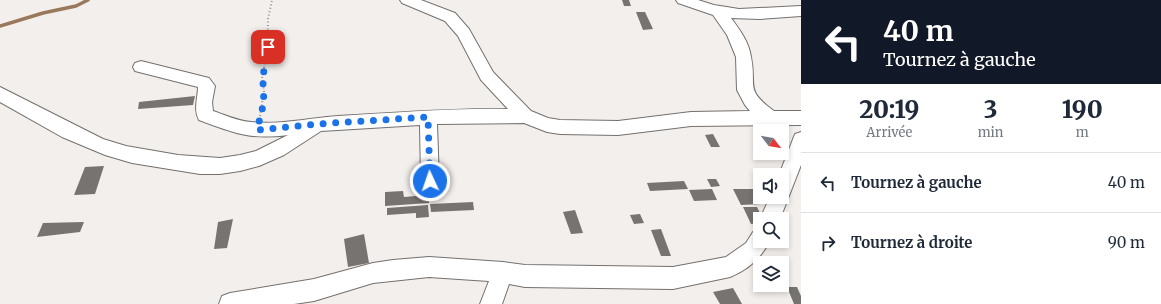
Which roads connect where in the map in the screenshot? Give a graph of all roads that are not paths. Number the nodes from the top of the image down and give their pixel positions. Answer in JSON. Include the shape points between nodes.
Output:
{"nodes":[{"id":1,"x":407,"y":0,"type":"edge"},
{"id":2,"x":683,"y":0,"type":"edge"},
{"id":3,"x":718,"y":11,"type":"junction"},
{"id":4,"x":801,"y":11,"type":"edge"},
{"id":5,"x":142,"y":67,"type":"dead end"},
{"id":6,"x":0,"y":94,"type":"edge"},
{"id":7,"x":525,"y":116,"type":"junction"},
{"id":8,"x":428,"y":117,"type":"junction"},
{"id":9,"x":770,"y":118,"type":"junction"},
{"id":10,"x":801,"y":118,"type":"edge"},
{"id":11,"x":318,"y":124,"type":"junction"},
{"id":12,"x":801,"y":139,"type":"edge"},
{"id":13,"x":789,"y":172,"type":"edge"},
{"id":14,"x":430,"y":181,"type":"dead end"},
{"id":15,"x":754,"y":248,"type":"edge"},
{"id":16,"x":503,"y":272,"type":"junction"},
{"id":17,"x":230,"y":304,"type":"edge"},
{"id":18,"x":491,"y":304,"type":"edge"}],
"edges":[{"from":1,"to":7,"type":"street","via":[[450,17],[464,33],[487,76]]},
{"from":2,"to":3,"type":"street"},
{"from":3,"to":4,"type":"street","via":[[756,15]]},
{"from":3,"to":9,"type":"street","via":[[737,37],[743,53],[744,88],[747,97]]},
{"from":5,"to":11,"type":"street","via":[[203,82],[207,86],[205,115],[235,127],[257,130]]},
{"from":6,"to":11,"type":"street","via":[[52,123],[112,150],[199,167],[238,165],[275,153],[298,140]]},
{"from":7,"to":8,"type":"street"},
{"from":7,"to":9,"type":"street","via":[[553,126],[595,128],[618,128],[691,119]]},
{"from":8,"to":11,"type":"street"},
{"from":8,"to":14,"type":"street"},
{"from":9,"to":10,"type":"street"},
{"from":12,"to":13,"type":"street"},
{"from":15,"to":16,"type":"street","via":[[730,267],[673,278],[525,276]]},
{"from":16,"to":17,"type":"street","via":[[447,267],[404,269],[373,273],[314,290]]},
{"from":16,"to":18,"type":"street"}]}
